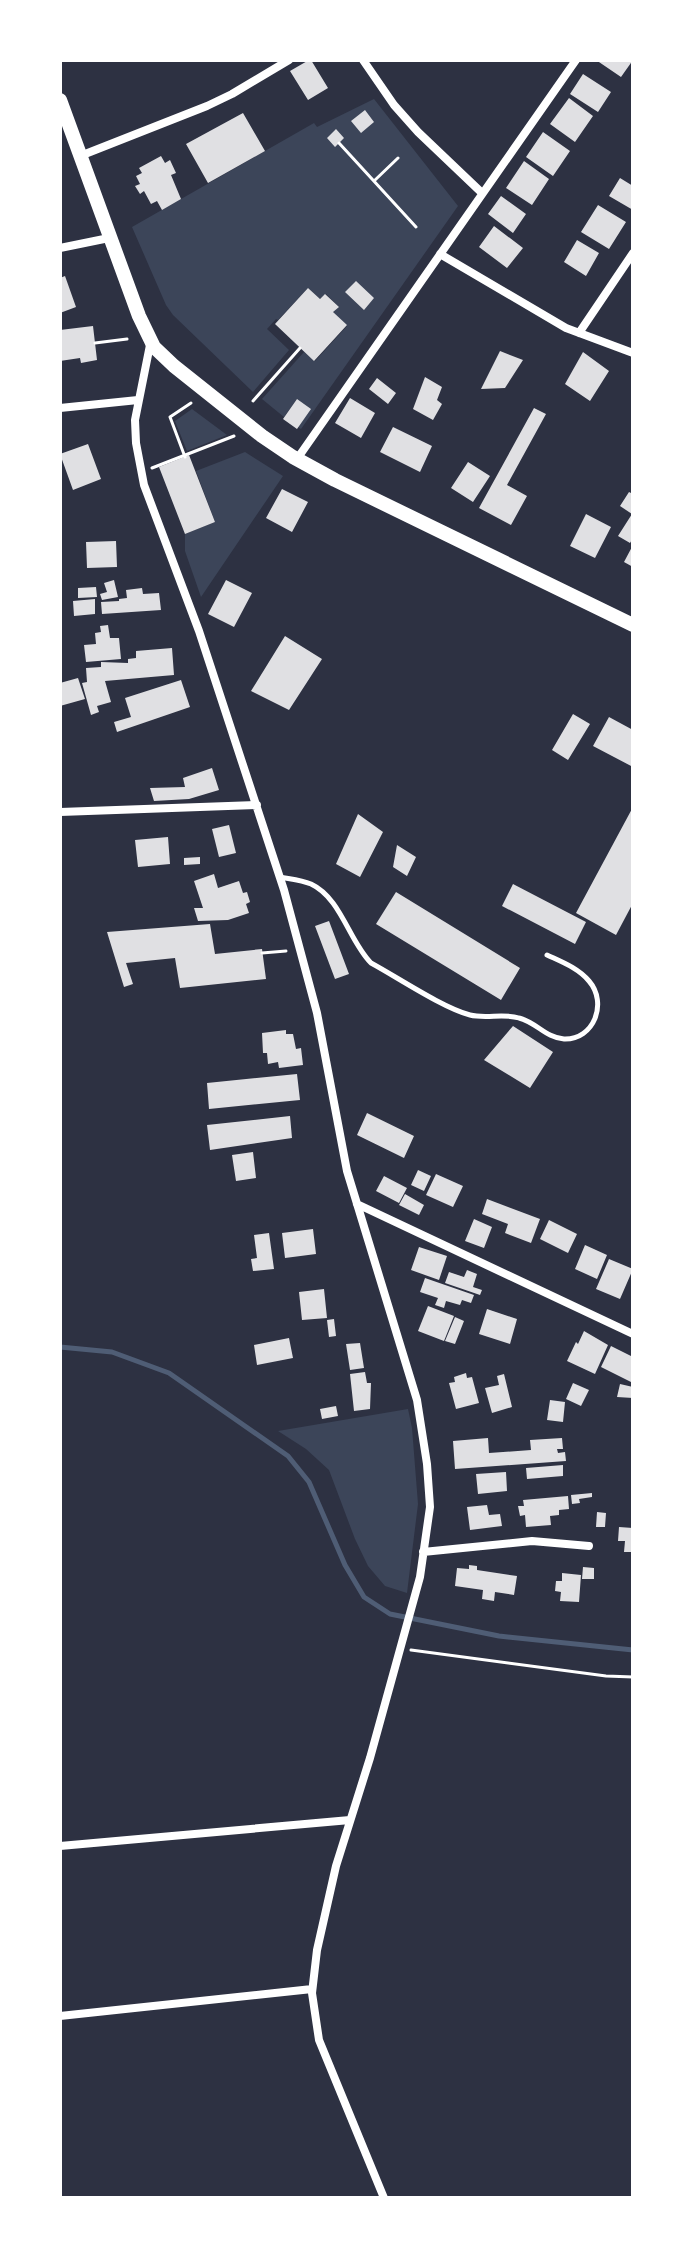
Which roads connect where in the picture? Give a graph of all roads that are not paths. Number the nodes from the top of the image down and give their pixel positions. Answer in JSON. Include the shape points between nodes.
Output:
{"nodes":[{"id":1,"x":289,"y":60,"type":"edge"},
{"id":2,"x":363,"y":60,"type":"edge"},
{"id":3,"x":576,"y":60,"type":"edge"},
{"id":4,"x":60,"y":100,"type":"edge"},
{"id":5,"x":80,"y":156,"type":"junction"},
{"id":6,"x":482,"y":193,"type":"junction"},
{"id":7,"x":109,"y":238,"type":"junction"},
{"id":8,"x":60,"y":248,"type":"edge"},
{"id":9,"x":633,"y":253,"type":"edge"},
{"id":10,"x":440,"y":254,"type":"junction"},
{"id":11,"x":579,"y":333,"type":"junction"},
{"id":12,"x":151,"y":340,"type":"junction"},
{"id":13,"x":633,"y":353,"type":"edge"},
{"id":14,"x":138,"y":400,"type":"junction"},
{"id":15,"x":60,"y":408,"type":"edge"},
{"id":16,"x":297,"y":459,"type":"junction"},
{"id":17,"x":633,"y":625,"type":"edge"},
{"id":18,"x":257,"y":805,"type":"junction"},
{"id":19,"x":60,"y":812,"type":"edge"},
{"id":20,"x":280,"y":877,"type":"junction"},
{"id":21,"x":547,"y":955,"type":"dead end"},
{"id":22,"x":357,"y":1204,"type":"junction"},
{"id":23,"x":633,"y":1334,"type":"edge"},
{"id":24,"x":589,"y":1546,"type":"dead end"},
{"id":25,"x":423,"y":1552,"type":"junction"},
{"id":26,"x":350,"y":1820,"type":"junction"},
{"id":27,"x":60,"y":1846,"type":"edge"},
{"id":28,"x":312,"y":1989,"type":"junction"},
{"id":29,"x":60,"y":2016,"type":"edge"},
{"id":30,"x":384,"y":2198,"type":"edge"}],
"edges":[{"from":1,"to":5,"type":"street","via":[[207,106]]},
{"from":2,"to":6,"type":"street","via":[[418,132]]},
{"from":3,"to":6,"type":"street"},
{"from":4,"to":5,"type":"street"},
{"from":5,"to":7,"type":"street"},
{"from":6,"to":10,"type":"street"},
{"from":7,"to":8,"type":"street"},
{"from":7,"to":12,"type":"street"},
{"from":9,"to":11,"type":"street"},
{"from":10,"to":11,"type":"street"},
{"from":10,"to":16,"type":"street"},
{"from":11,"to":13,"type":"street"},
{"from":12,"to":14,"type":"street"},
{"from":12,"to":16,"type":"street","via":[[174,366]]},
{"from":14,"to":15,"type":"street"},
{"from":14,"to":18,"type":"street","via":[[135,431],[141,472]]},
{"from":16,"to":17,"type":"street"},
{"from":18,"to":19,"type":"street"},
{"from":18,"to":20,"type":"street"},
{"from":20,"to":21,"type":"lane","via":[[312,885],[331,900],[371,963],[469,1015],[520,1018],[551,1037],[575,1037],[594,1022],[596,991],[577,969]]},
{"from":20,"to":22,"type":"street","via":[[317,1013]]},
{"from":22,"to":23,"type":"street"},
{"from":22,"to":25,"type":"street","via":[[417,1400],[430,1507]]},
{"from":24,"to":25,"type":"street","via":[[532,1541]]},
{"from":25,"to":26,"type":"street","via":[[406,1631]]},
{"from":26,"to":27,"type":"street"},
{"from":26,"to":28,"type":"street","via":[[332,1880]]},
{"from":28,"to":29,"type":"street"},
{"from":28,"to":30,"type":"street","via":[[319,2040]]}]}
